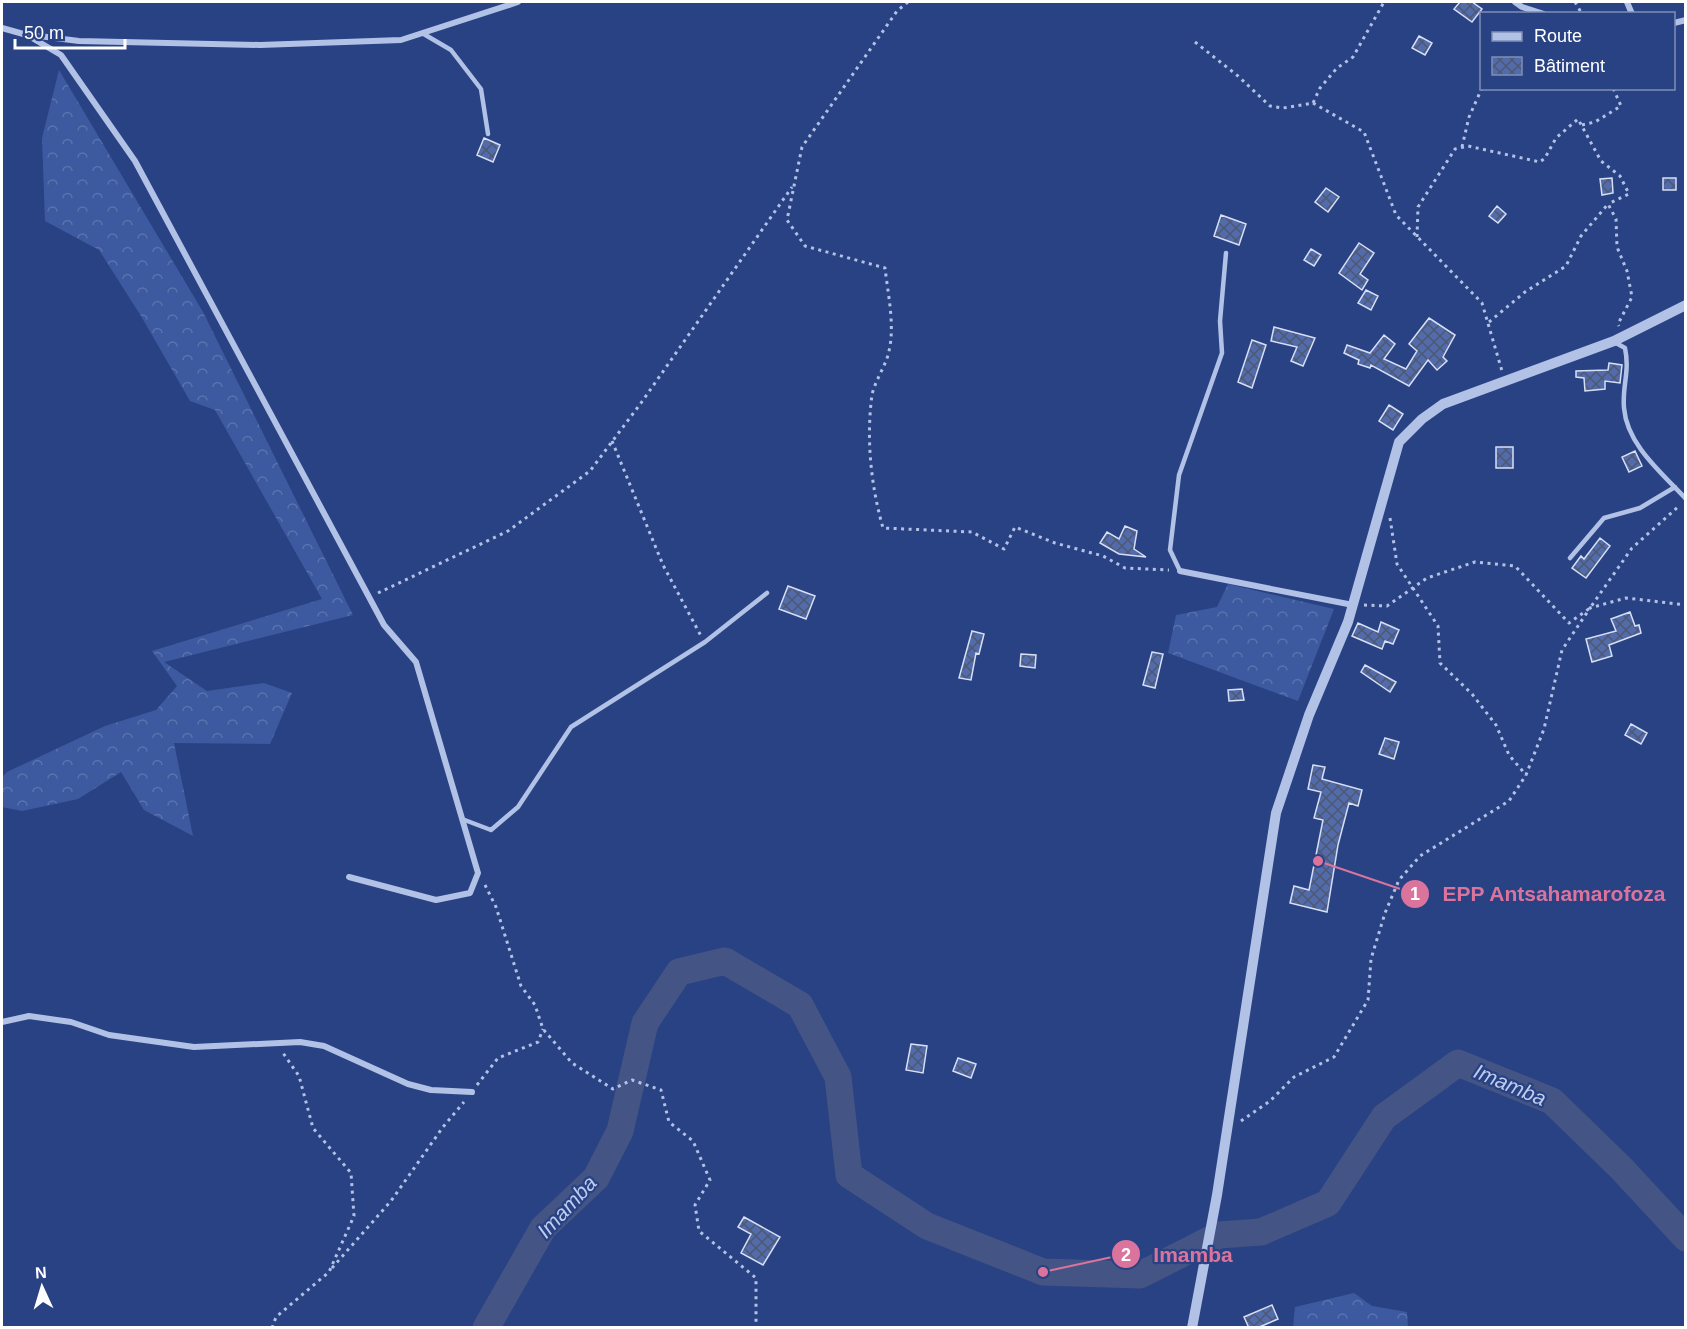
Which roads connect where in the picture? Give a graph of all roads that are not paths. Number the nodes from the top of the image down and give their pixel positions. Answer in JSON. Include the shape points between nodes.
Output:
{"nodes":[{"id":1,"x":518,"y":2,"type":"edge"},
{"id":2,"x":1515,"y":2,"type":"edge"},
{"id":3,"x":1537,"y":12,"type":"edge"},
{"id":4,"x":2,"y":28,"type":"edge"},
{"id":5,"x":422,"y":33,"type":"junction"},
{"id":6,"x":27,"y":35,"type":"junction"},
{"id":7,"x":488,"y":134,"type":"dead end"},
{"id":8,"x":1226,"y":253,"type":"dead end"},
{"id":9,"x":1686,"y":305,"type":"edge"},
{"id":10,"x":1614,"y":341,"type":"junction"},
{"id":11,"x":1675,"y":488,"type":"junction"},
{"id":12,"x":1686,"y":500,"type":"edge"},
{"id":13,"x":1570,"y":558,"type":"dead end"},
{"id":14,"x":1180,"y":571,"type":"joint"},
{"id":15,"x":767,"y":593,"type":"dead end"},
{"id":16,"x":1353,"y":605,"type":"junction"},
{"id":17,"x":462,"y":819,"type":"junction"},
{"id":18,"x":349,"y":877,"type":"dead end"},
{"id":19,"x":2,"y":1022,"type":"edge"},
{"id":20,"x":472,"y":1092,"type":"road end"},
{"id":21,"x":1192,"y":1328,"type":"edge"}],
"edges":[{"from":1,"to":5,"type":"street"},
{"from":2,"to":3,"type":"street"},
{"from":4,"to":6,"type":"street"},
{"from":5,"to":6,"type":"street","via":[[401,40],[260,45],[79,41]]},
{"from":5,"to":7,"type":"lane","via":[[451,50],[481,89]]},
{"from":6,"to":17,"type":"street","via":[[61,55],[135,161],[384,625],[416,662]]},
{"from":8,"to":14,"type":"lane","via":[[1220,321],[1222,353],[1179,475],[1170,550]]},
{"from":9,"to":10,"type":"street"},
{"from":10,"to":11,"type":"lane","via":[[1624,348],[1629,366],[1624,408],[1632,439]]},
{"from":10,"to":16,"type":"street","via":[[1443,404],[1399,442]]},
{"from":11,"to":12,"type":"lane"},
{"from":11,"to":13,"type":"lane","via":[[1640,508],[1604,518]]},
{"from":14,"to":16,"type":"street"},
{"from":15,"to":17,"type":"lane","via":[[705,642],[571,727],[518,807],[491,830]]},
{"from":16,"to":21,"type":"street","via":[[1309,715],[1276,813],[1217,1195]]},
{"from":17,"to":18,"type":"street","via":[[478,873],[470,893],[436,900]]},
{"from":19,"to":20,"type":"street","via":[[29,1016],[71,1022],[109,1035],[194,1047],[276,1042],[324,1046],[388,1077],[430,1090]]}]}
